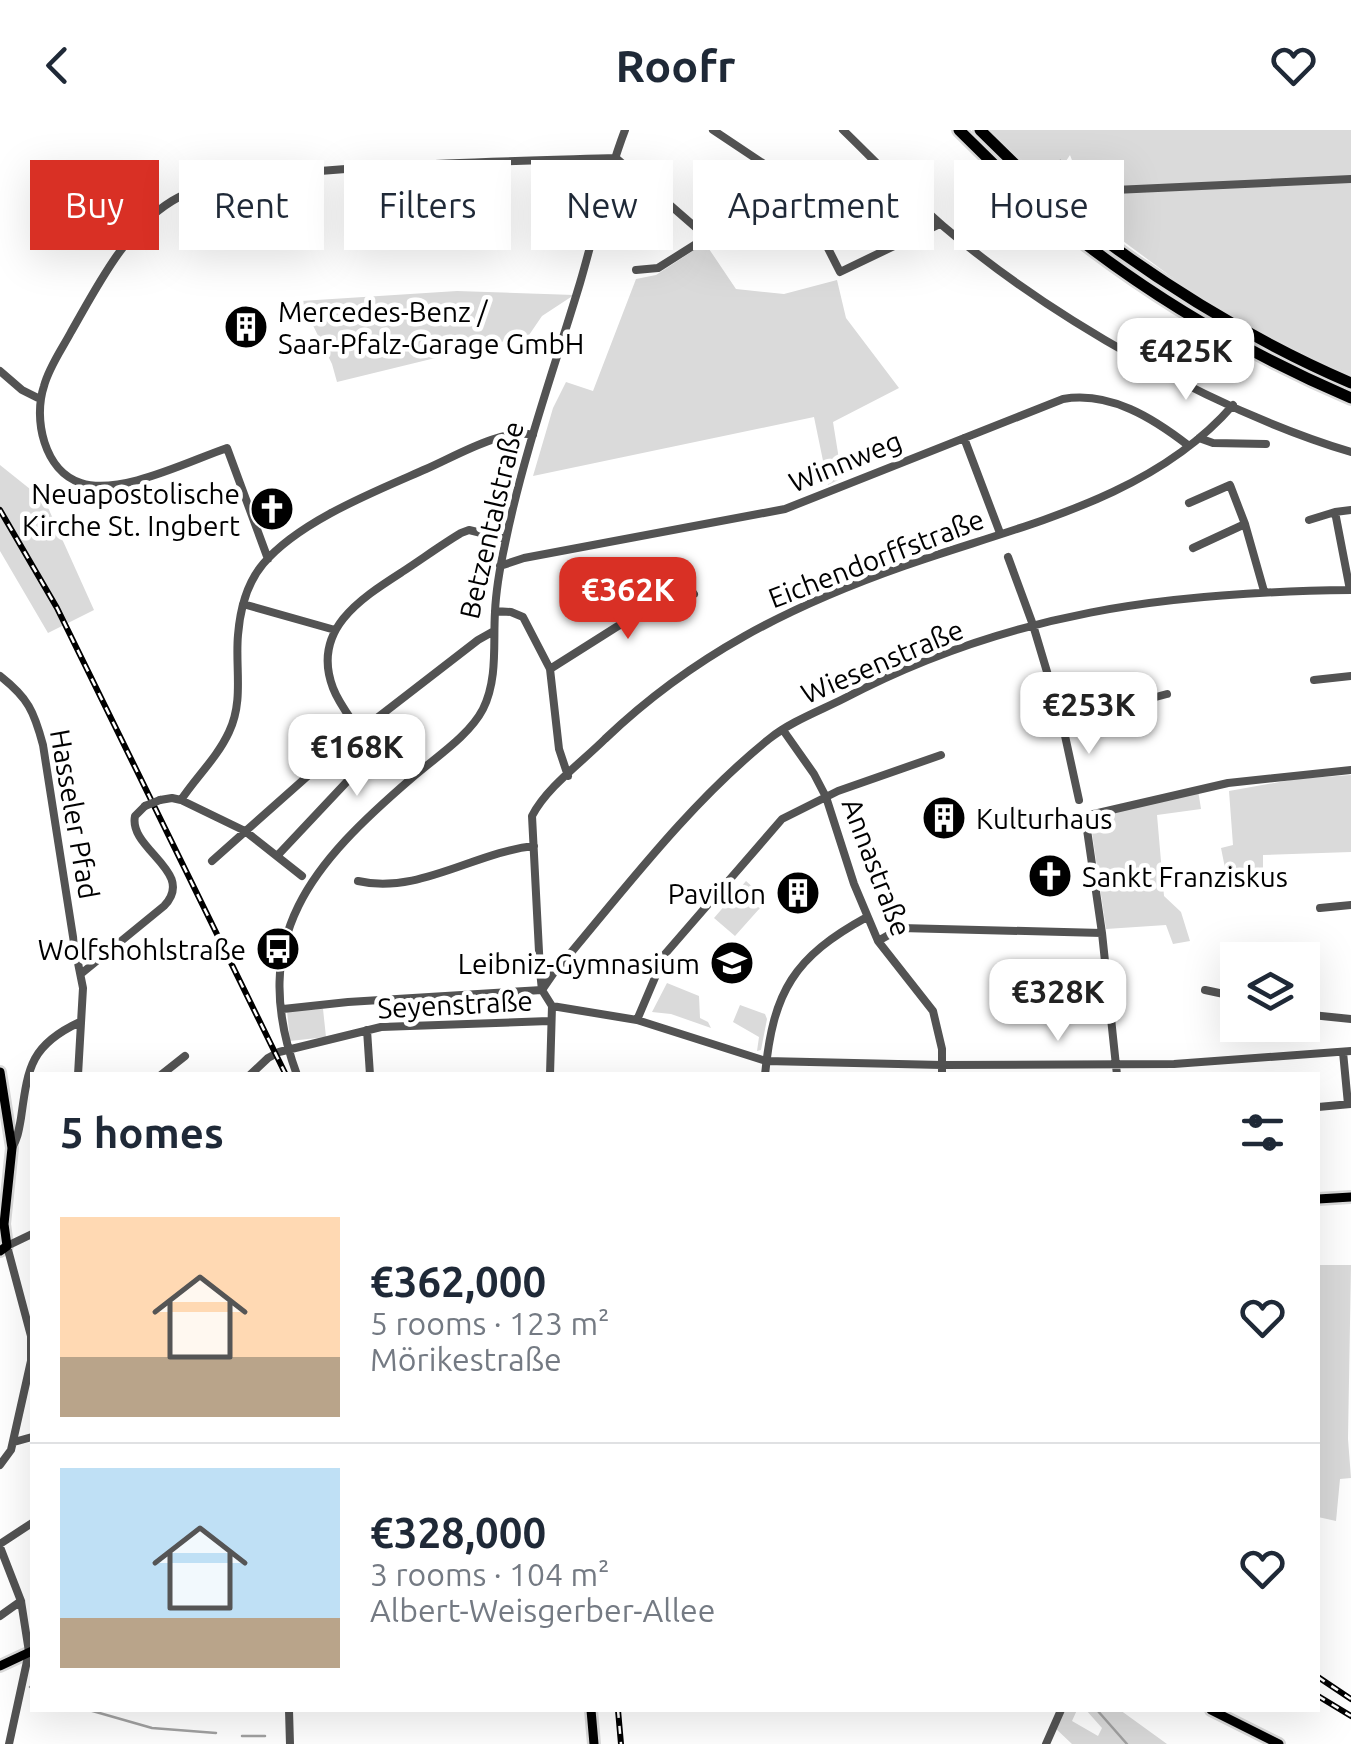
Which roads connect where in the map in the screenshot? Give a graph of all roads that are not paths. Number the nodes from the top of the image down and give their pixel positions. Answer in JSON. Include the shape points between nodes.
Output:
{"nodes":[{"id":1,"x":625,"y":130,"type":"edge"},
{"id":2,"x":713,"y":130,"type":"edge"},
{"id":3,"x":843,"y":130,"type":"edge"},
{"id":4,"x":959,"y":130,"type":"edge"},
{"id":5,"x":980,"y":130,"type":"edge"},
{"id":6,"x":616,"y":158,"type":"junction"},
{"id":7,"x":759,"y":160,"type":"edge"},
{"id":8,"x":1351,"y":179,"type":"edge"},
{"id":9,"x":1124,"y":190,"type":"edge"},
{"id":10,"x":940,"y":224,"type":"junction"},
{"id":11,"x":693,"y":225,"type":"edge"},
{"id":12,"x":934,"y":227,"type":"edge"},
{"id":13,"x":954,"y":235,"type":"edge"},
{"id":14,"x":693,"y":248,"type":"edge"},
{"id":15,"x":830,"y":250,"type":"edge"},
{"id":16,"x":886,"y":250,"type":"edge"},
{"id":17,"x":975,"y":250,"type":"edge"},
{"id":18,"x":636,"y":270,"type":"dead end"},
{"id":19,"x":0,"y":371,"type":"edge"},
{"id":20,"x":1351,"y":383,"type":"edge"},
{"id":21,"x":1351,"y":398,"type":"edge"},
{"id":22,"x":40,"y":400,"type":"junction"},
{"id":23,"x":1234,"y":405,"type":"junction"},
{"id":24,"x":533,"y":435,"type":"junction"},
{"id":25,"x":964,"y":438,"type":"junction"},
{"id":26,"x":1198,"y":438,"type":"junction"},
{"id":27,"x":1266,"y":444,"type":"dead end"},
{"id":28,"x":1189,"y":446,"type":"junction"},
{"id":29,"x":1351,"y":452,"type":"edge"},
{"id":30,"x":1189,"y":503,"type":"dead end"},
{"id":31,"x":1351,"y":510,"type":"edge"},
{"id":32,"x":1335,"y":512,"type":"junction"},
{"id":33,"x":1310,"y":520,"type":"dead end"},
{"id":34,"x":1244,"y":524,"type":"junction"},
{"id":35,"x":1000,"y":533,"type":"junction"},
{"id":36,"x":506,"y":539,"type":"junction"},
{"id":37,"x":1193,"y":548,"type":"dead end"},
{"id":38,"x":1008,"y":558,"type":"dead end"},
{"id":39,"x":268,"y":559,"type":"junction"},
{"id":40,"x":500,"y":566,"type":"junction"},
{"id":41,"x":1264,"y":590,"type":"junction"},
{"id":42,"x":1350,"y":590,"type":"edge"},
{"id":43,"x":694,"y":594,"type":"dead end"},
{"id":44,"x":244,"y":604,"type":"junction"},
{"id":45,"x":495,"y":611,"type":"junction"},
{"id":46,"x":1033,"y":625,"type":"junction"},
{"id":47,"x":335,"y":630,"type":"junction"},
{"id":48,"x":494,"y":632,"type":"junction"},
{"id":49,"x":550,"y":670,"type":"junction"},
{"id":50,"x":0,"y":676,"type":"edge"},
{"id":51,"x":1351,"y":676,"type":"edge"},
{"id":52,"x":1314,"y":680,"type":"dead end"},
{"id":53,"x":1167,"y":694,"type":"dead end"},
{"id":54,"x":1062,"y":722,"type":"junction"},
{"id":55,"x":783,"y":730,"type":"junction"},
{"id":56,"x":359,"y":733,"type":"junction"},
{"id":57,"x":941,"y":755,"type":"dead end"},
{"id":58,"x":1351,"y":770,"type":"edge"},
{"id":59,"x":568,"y":776,"type":"junction"},
{"id":60,"x":826,"y":797,"type":"junction"},
{"id":61,"x":181,"y":800,"type":"junction"},
{"id":62,"x":1079,"y":800,"type":"dead end"},
{"id":63,"x":245,"y":831,"type":"junction"},
{"id":64,"x":534,"y":846,"type":"junction"},
{"id":65,"x":278,"y":856,"type":"junction"},
{"id":66,"x":212,"y":861,"type":"dead end"},
{"id":67,"x":302,"y":876,"type":"dead end"},
{"id":68,"x":358,"y":881,"type":"dead end"},
{"id":69,"x":1351,"y":905,"type":"edge"},
{"id":70,"x":1320,"y":908,"type":"dead end"},
{"id":71,"x":867,"y":917,"type":"junction"},
{"id":72,"x":1102,"y":933,"type":"junction"},
{"id":73,"x":878,"y":941,"type":"junction"},
{"id":74,"x":82,"y":973,"type":"junction"},
{"id":75,"x":542,"y":990,"type":"junction"},
{"id":76,"x":1206,"y":990,"type":"dead end"},
{"id":77,"x":1220,"y":993,"type":"edge"},
{"id":78,"x":552,"y":1006,"type":"junction"},
{"id":79,"x":283,"y":1009,"type":"junction"},
{"id":80,"x":1320,"y":1016,"type":"edge"},
{"id":81,"x":1351,"y":1019,"type":"edge"},
{"id":82,"x":637,"y":1020,"type":"junction"},
{"id":83,"x":549,"y":1021,"type":"junction"},
{"id":84,"x":80,"y":1022,"type":"junction"},
{"id":85,"x":367,"y":1030,"type":"junction"},
{"id":86,"x":289,"y":1049,"type":"junction"},
{"id":87,"x":1347,"y":1051,"type":"edge"},
{"id":88,"x":185,"y":1056,"type":"dead end"},
{"id":89,"x":766,"y":1061,"type":"junction"},
{"id":90,"x":1118,"y":1062,"type":"junction"},
{"id":91,"x":942,"y":1070,"type":"edge"},
{"id":92,"x":0,"y":1072,"type":"edge"},
{"id":93,"x":30,"y":1072,"type":"edge"},
{"id":94,"x":78,"y":1072,"type":"edge"},
{"id":95,"x":165,"y":1072,"type":"edge"},
{"id":96,"x":253,"y":1072,"type":"edge"},
{"id":97,"x":296,"y":1072,"type":"edge"},
{"id":98,"x":370,"y":1072,"type":"edge"},
{"id":99,"x":550,"y":1072,"type":"edge"},
{"id":100,"x":765,"y":1072,"type":"edge"},
{"id":101,"x":1117,"y":1072,"type":"edge"},
{"id":102,"x":30,"y":1073,"type":"edge"},
{"id":103,"x":1350,"y":1104,"type":"edge"},
{"id":104,"x":1320,"y":1107,"type":"edge"},
{"id":105,"x":12,"y":1148,"type":"junction"},
{"id":106,"x":1351,"y":1197,"type":"edge"},
{"id":107,"x":1320,"y":1199,"type":"edge"},
{"id":108,"x":30,"y":1235,"type":"edge"},
{"id":109,"x":3,"y":1248,"type":"edge"},
{"id":110,"x":30,"y":1342,"type":"edge"},
{"id":111,"x":30,"y":1374,"type":"edge"},
{"id":112,"x":30,"y":1438,"type":"edge"},
{"id":113,"x":14,"y":1442,"type":"junction"},
{"id":114,"x":0,"y":1466,"type":"edge"},
{"id":115,"x":30,"y":1524,"type":"edge"},
{"id":116,"x":0,"y":1546,"type":"edge"},
{"id":117,"x":21,"y":1600,"type":"junction"},
{"id":118,"x":0,"y":1616,"type":"edge"},
{"id":119,"x":30,"y":1647,"type":"edge"},
{"id":120,"x":30,"y":1652,"type":"edge"},
{"id":121,"x":30,"y":1656,"type":"edge"},
{"id":122,"x":0,"y":1666,"type":"edge"},
{"id":123,"x":289,"y":1712,"type":"edge"},
{"id":124,"x":591,"y":1712,"type":"edge"},
{"id":125,"x":1060,"y":1712,"type":"edge"},
{"id":126,"x":1215,"y":1712,"type":"edge"},
{"id":127,"x":9,"y":1744,"type":"edge"},
{"id":128,"x":290,"y":1744,"type":"edge"},
{"id":129,"x":594,"y":1744,"type":"edge"},
{"id":130,"x":1046,"y":1744,"type":"edge"},
{"id":131,"x":1279,"y":1744,"type":"edge"}],
"edges":[{"from":1,"to":6,"type":"street","name":"Betzentalstraße"},
{"from":2,"to":7,"type":"street"},
{"from":3,"to":10,"type":"street"},
{"from":4,"to":21,"type":"highway","bridge":true,"via":[[1045,212],[1120,270],[1199,324]]},
{"from":5,"to":20,"type":"highway","bridge":true,"via":[[1128,259],[1205,310]]},
{"from":6,"to":11,"type":"street"},
{"from":6,"to":22,"type":"street","via":[[388,165],[242,177],[191,192],[171,201],[120,251],[49,371]]},
{"from":6,"to":24,"type":"street","name":"Betzentalstraße"},
{"from":8,"to":9,"type":"street"},
{"from":10,"to":12,"type":"street"},
{"from":10,"to":13,"type":"street"},
{"from":14,"to":18,"type":"street","via":[[658,268]]},
{"from":15,"to":16,"type":"street","via":[[840,272]]},
{"from":17,"to":23,"type":"street","via":[[1058,309]]},
{"from":19,"to":22,"type":"street"},
{"from":22,"to":39,"type":"street","via":[[46,446],[60,469],[80,483],[127,482],[227,448]]},
{"from":23,"to":26,"type":"street","name":"Eichendorffstraße"},
{"from":23,"to":29,"type":"street"},
{"from":24,"to":36,"type":"street","name":"Betzentalstraße"},
{"from":24,"to":39,"type":"street","via":[[504,436],[403,480],[320,521]]},
{"from":25,"to":28,"type":"street","name":"Winnweg","via":[[1082,396],[1122,405]]},
{"from":25,"to":35,"type":"street"},
{"from":25,"to":40,"type":"street","name":"Winnweg","via":[[785,509]]},
{"from":26,"to":27,"type":"street"},
{"from":26,"to":28,"type":"street","name":"Eichendorffstraße"},
{"from":28,"to":35,"type":"street","name":"Eichendorffstraße","via":[[1112,492]]},
{"from":30,"to":34,"type":"street","via":[[1230,485]]},
{"from":31,"to":32,"type":"street"},
{"from":32,"to":33,"type":"street"},
{"from":32,"to":42,"type":"street"},
{"from":34,"to":37,"type":"street"},
{"from":34,"to":41,"type":"street"},
{"from":35,"to":59,"type":"street","name":"Eichendorffstraße","via":[[863,581],[730,644],[647,700]]},
{"from":36,"to":40,"type":"street","name":"Betzentalstraße"},
{"from":36,"to":47,"type":"street","via":[[461,532],[353,605]]},
{"from":38,"to":46,"type":"street"},
{"from":39,"to":44,"type":"street"},
{"from":40,"to":45,"type":"street","name":"Betzentalstraße"},
{"from":41,"to":42,"type":"street","name":"Wiesenstraße"},
{"from":41,"to":46,"type":"street","name":"Wiesenstraße","via":[[1103,608]]},
{"from":43,"to":49,"type":"street","via":[[618,626]]},
{"from":44,"to":47,"type":"street"},
{"from":44,"to":61,"type":"street","via":[[234,719]]},
{"from":45,"to":48,"type":"street","name":"Betzentalstraße"},
{"from":45,"to":49,"type":"street","via":[[522,617]]},
{"from":46,"to":54,"type":"street"},
{"from":46,"to":55,"type":"street","name":"Wiesenstraße","via":[[912,667]]},
{"from":47,"to":56,"type":"street","via":[[331,683]]},
{"from":48,"to":56,"type":"street","name":"Betzentalstraße"},
{"from":48,"to":79,"type":"street","via":[[492,680],[482,710],[348,834],[297,905],[283,945]]},
{"from":49,"to":59,"type":"street"},
{"from":50,"to":74,"type":"street","name":"Hasseler Pfad","via":[[25,697],[37,722]]},
{"from":51,"to":52,"type":"street"},
{"from":53,"to":54,"type":"street"},
{"from":54,"to":62,"type":"street"},
{"from":55,"to":60,"type":"street","name":"Annastraße"},
{"from":55,"to":75,"type":"street","name":"Wiesenstraße","via":[[664,843]]},
{"from":56,"to":63,"type":"street","name":"Betzentalstraße"},
{"from":56,"to":65,"type":"street","via":[[372,755]]},
{"from":57,"to":60,"type":"street"},
{"from":58,"to":72,"type":"street","via":[[1228,783],[1085,816]]},
{"from":59,"to":64,"type":"street","name":"Eichendorffstraße","via":[[532,816]]},
{"from":60,"to":71,"type":"street","name":"Annastraße"},
{"from":60,"to":82,"type":"street","via":[[782,819],[686,926],[664,954]]},
{"from":61,"to":63,"type":"street"},
{"from":61,"to":74,"type":"street","bridge":true,"via":[[144,806],[134,824],[172,878],[173,894]]},
{"from":63,"to":65,"type":"street"},
{"from":63,"to":66,"type":"street","name":"Betzentalstraße"},
{"from":64,"to":68,"type":"street","via":[[409,882]]},
{"from":64,"to":75,"type":"street","name":"Eichendorffstraße"},
{"from":65,"to":67,"type":"street"},
{"from":69,"to":70,"type":"street"},
{"from":71,"to":73,"type":"street","name":"Annastraße"},
{"from":71,"to":89,"type":"street","via":[[826,941],[797,969],[775,1015]]},
{"from":72,"to":73,"type":"street","via":[[902,928]]},
{"from":72,"to":90,"type":"street"},
{"from":73,"to":91,"type":"street","name":"Annastraße","via":[[933,1011]]},
{"from":74,"to":84,"type":"street","name":"Hasseler Pfad"},
{"from":75,"to":78,"type":"street"},
{"from":75,"to":79,"type":"street"},
{"from":76,"to":77,"type":"street"},
{"from":78,"to":82,"type":"street"},
{"from":78,"to":83,"type":"street","name":"Seyenstraße"},
{"from":79,"to":86,"type":"street"},
{"from":80,"to":81,"type":"street"},
{"from":82,"to":89,"type":"street"},
{"from":83,"to":85,"type":"street","name":"Seyenstraße"},
{"from":83,"to":99,"type":"street"},
{"from":84,"to":93,"type":"street","via":[[33,1058]]},
{"from":84,"to":94,"type":"street","name":"Hasseler Pfad"},
{"from":85,"to":86,"type":"street","name":"Seyenstraße"},
{"from":85,"to":98,"type":"street"},
{"from":86,"to":96,"type":"street"},
{"from":86,"to":97,"type":"street"},
{"from":87,"to":90,"type":"street","via":[[1212,1063]]},
{"from":87,"to":103,"type":"street"},
{"from":88,"to":95,"type":"street"},
{"from":89,"to":91,"type":"street"},
{"from":89,"to":100,"type":"street"},
{"from":90,"to":91,"type":"street"},
{"from":90,"to":101,"type":"street"},
{"from":92,"to":105,"type":"main road"},
{"from":102,"to":105,"type":"street"},
{"from":103,"to":104,"type":"street"},
{"from":105,"to":109,"type":"main road"},
{"from":106,"to":107,"type":"main road"},
{"from":108,"to":109,"type":"street"},
{"from":109,"to":110,"type":"street"},
{"from":111,"to":113,"type":"street"},
{"from":112,"to":113,"type":"street"},
{"from":113,"to":114,"type":"street"},
{"from":115,"to":116,"type":"street"},
{"from":116,"to":117,"type":"street"},
{"from":117,"to":118,"type":"street"},
{"from":117,"to":119,"type":"street"},
{"from":120,"to":122,"type":"main road"},
{"from":121,"to":127,"type":"street"},
{"from":123,"to":128,"type":"street"},
{"from":124,"to":129,"type":"main road"},
{"from":125,"to":130,"type":"street"},
{"from":126,"to":131,"type":"main road"}]}
